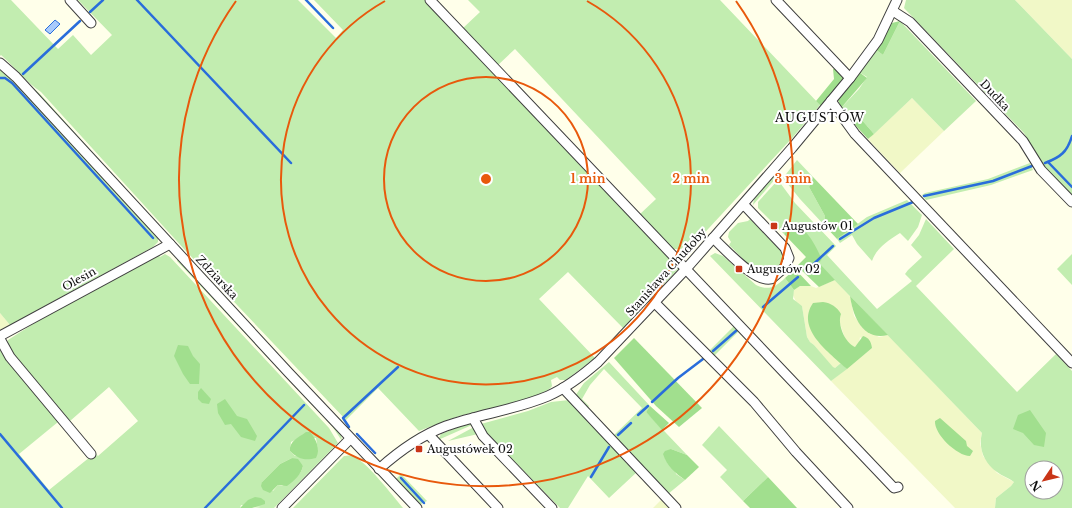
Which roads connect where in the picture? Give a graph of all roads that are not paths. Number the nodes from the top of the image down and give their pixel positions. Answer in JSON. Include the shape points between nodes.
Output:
{"nodes":[{"id":1,"x":70,"y":0,"type":"edge"},
{"id":2,"x":430,"y":0,"type":"edge"},
{"id":3,"x":776,"y":0,"type":"edge"},
{"id":4,"x":897,"y":0,"type":"edge"},
{"id":5,"x":893,"y":11,"type":"junction"},
{"id":6,"x":91,"y":23,"type":"dead end"},
{"id":7,"x":0,"y":63,"type":"edge"},
{"id":8,"x":850,"y":78,"type":"junction"},
{"id":9,"x":831,"y":101,"type":"junction"},
{"id":10,"x":1072,"y":202,"type":"edge"},
{"id":11,"x":742,"y":206,"type":"junction"},
{"id":12,"x":713,"y":238,"type":"junction"},
{"id":13,"x":170,"y":244,"type":"junction"},
{"id":14,"x":686,"y":269,"type":"junction"},
{"id":15,"x":655,"y":303,"type":"junction"},
{"id":16,"x":0,"y":336,"type":"edge"},
{"id":17,"x":0,"y":340,"type":"edge"},
{"id":18,"x":1072,"y":363,"type":"edge"},
{"id":19,"x":563,"y":388,"type":"junction"},
{"id":20,"x":473,"y":418,"type":"junction"},
{"id":21,"x":429,"y":435,"type":"junction"},
{"id":22,"x":350,"y":439,"type":"junction"},
{"id":23,"x":91,"y":454,"type":"dead end"},
{"id":24,"x":379,"y":469,"type":"junction"},
{"id":25,"x":898,"y":487,"type":"dead end"},
{"id":26,"x":282,"y":508,"type":"edge"},
{"id":27,"x":417,"y":508,"type":"edge"},
{"id":28,"x":498,"y":508,"type":"edge"},
{"id":29,"x":552,"y":508,"type":"edge"},
{"id":30,"x":676,"y":508,"type":"edge"},
{"id":31,"x":848,"y":508,"type":"edge"}],
"edges":[{"from":1,"to":6,"type":"street"},
{"from":2,"to":14,"type":"street"},
{"from":3,"to":8,"type":"street"},
{"from":4,"to":5,"type":"street","name":"Stanisława Chudoby"},
{"from":5,"to":8,"type":"street","name":"Stanisława Chudoby","via":[[878,40]]},
{"from":5,"to":10,"type":"street","name":"Dudka","via":[[910,22],[1023,141],[1041,170]]},
{"from":7,"to":13,"type":"street","name":"Zdziarska","via":[[16,77]]},
{"from":8,"to":9,"type":"street","name":"Stanisława Chudoby"},
{"from":9,"to":11,"type":"street","name":"Stanisława Chudoby"},
{"from":9,"to":18,"type":"street","via":[[855,134]]},
{"from":11,"to":12,"type":"street","name":"Stanisława Chudoby"},
{"from":11,"to":12,"type":"street","via":[[746,207],[785,248],[789,258],[785,267],[771,279],[762,279]]},
{"from":12,"to":14,"type":"street","name":"Stanisława Chudoby"},
{"from":13,"to":16,"type":"street","name":"Olesin"},
{"from":13,"to":22,"type":"street","name":"Zdziarska"},
{"from":14,"to":15,"type":"street","name":"Stanisława Chudoby"},
{"from":14,"to":25,"type":"street","via":[[894,488]]},
{"from":15,"to":19,"type":"street","name":"Stanisława Chudoby","via":[[598,362]]},
{"from":15,"to":31,"type":"street","via":[[754,402]]},
{"from":17,"to":23,"type":"street","via":[[10,357]]},
{"from":19,"to":20,"type":"street","name":"Stanisława Chudoby","via":[[532,402]]},
{"from":19,"to":30,"type":"street"},
{"from":20,"to":21,"type":"street","name":"Stanisława Chudoby"},
{"from":20,"to":29,"type":"street","via":[[483,436]]},
{"from":21,"to":24,"type":"street","name":"Stanisława Chudoby"},
{"from":21,"to":28,"type":"street"},
{"from":22,"to":24,"type":"street","name":"Zdziarska"},
{"from":22,"to":26,"type":"street"},
{"from":24,"to":27,"type":"street","name":"Zdziarska"}]}
